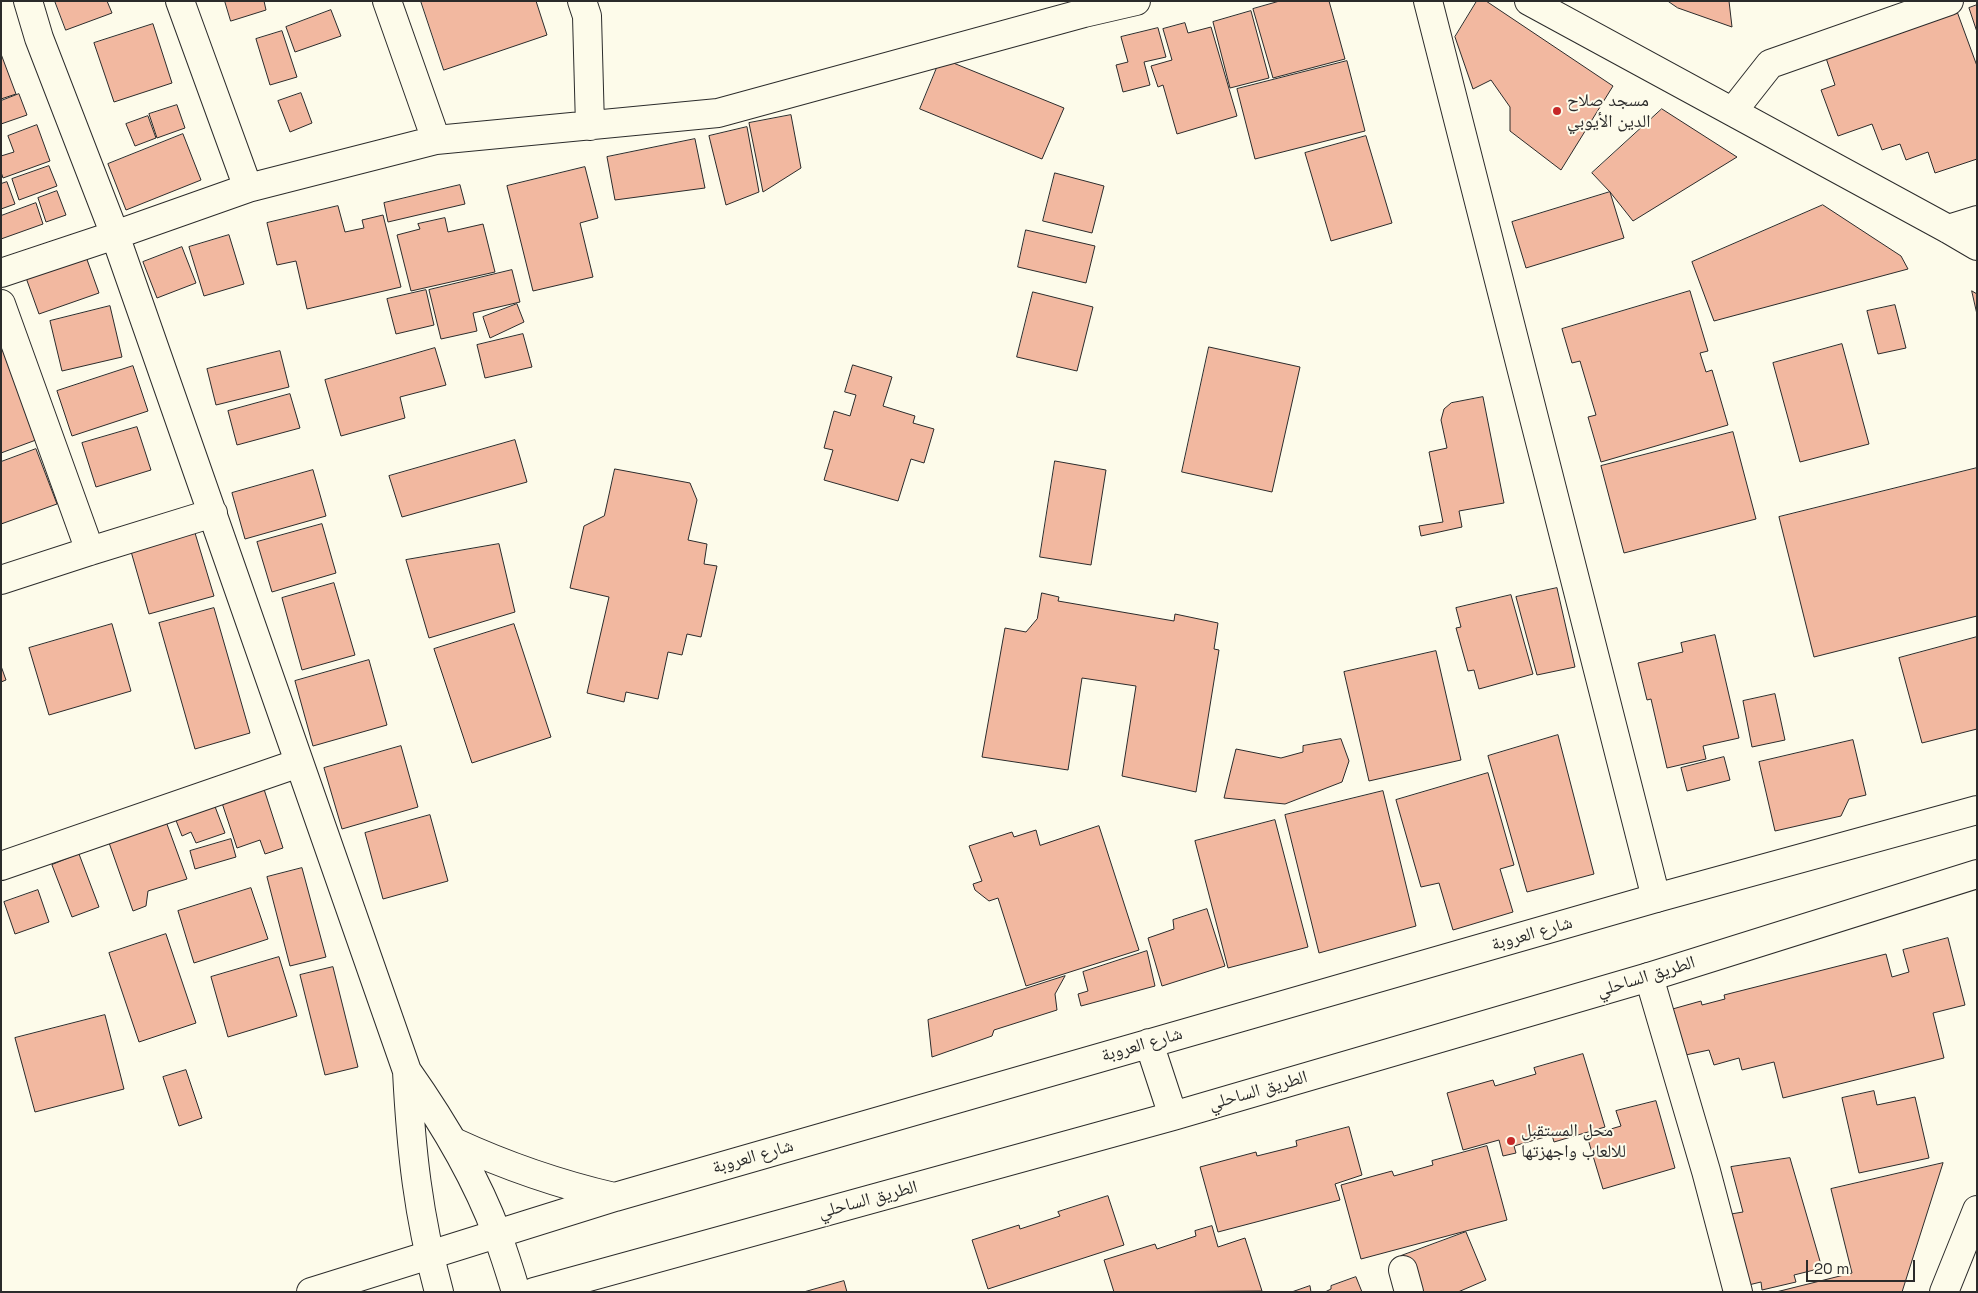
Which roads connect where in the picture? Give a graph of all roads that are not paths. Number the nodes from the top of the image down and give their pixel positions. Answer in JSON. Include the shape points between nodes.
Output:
{"nodes":[{"id":1,"x":28,"y":1,"type":"edge"},
{"id":2,"x":180,"y":1,"type":"edge"},
{"id":3,"x":387,"y":1,"type":"edge"},
{"id":4,"x":1136,"y":1,"type":"edge"},
{"id":5,"x":1428,"y":1,"type":"edge"},
{"id":6,"x":1529,"y":1,"type":"edge"},
{"id":7,"x":1949,"y":1,"type":"edge"},
{"id":8,"x":587,"y":6,"type":"edge"},
{"id":9,"x":1079,"y":7,"type":"edge"},
{"id":10,"x":1733,"y":112,"type":"junction"},
{"id":11,"x":590,"y":126,"type":"junction"},
{"id":12,"x":436,"y":140,"type":"junction"},
{"id":13,"x":248,"y":188,"type":"junction"},
{"id":14,"x":1977,"y":220,"type":"edge"},
{"id":15,"x":1948,"y":229,"type":"junction"},
{"id":16,"x":115,"y":235,"type":"junction"},
{"id":17,"x":1977,"y":246,"type":"edge"},
{"id":18,"x":1,"y":273,"type":"edge"},
{"id":19,"x":1,"y":304,"type":"edge"},
{"id":20,"x":213,"y":513,"type":"junction"},
{"id":21,"x":90,"y":551,"type":"junction"},
{"id":22,"x":1,"y":580,"type":"edge"},
{"id":23,"x":299,"y":763,"type":"junction"},
{"id":24,"x":1977,"y":810,"type":"edge"},
{"id":25,"x":1,"y":866,"type":"edge"},
{"id":26,"x":1977,"y":874,"type":"edge"},
{"id":27,"x":1656,"y":898,"type":"junction"},
{"id":28,"x":1649,"y":977,"type":"junction"},
{"id":29,"x":1149,"y":1043,"type":"junction"},
{"id":30,"x":407,"y":1071,"type":"junction"},
{"id":31,"x":1173,"y":1116,"type":"junction"},
{"id":32,"x":454,"y":1142,"type":"junction"},
{"id":33,"x":615,"y":1197,"type":"junction"},
{"id":34,"x":1977,"y":1210,"type":"edge"},
{"id":35,"x":497,"y":1234,"type":"junction"},
{"id":36,"x":429,"y":1256,"type":"junction"},
{"id":37,"x":311,"y":1292,"type":"edge"},
{"id":38,"x":439,"y":1292,"type":"edge"},
{"id":39,"x":516,"y":1292,"type":"edge"},
{"id":40,"x":534,"y":1292,"type":"edge"},
{"id":41,"x":1738,"y":1292,"type":"edge"},
{"id":42,"x":1944,"y":1292,"type":"edge"}],
"edges":[{"from":1,"to":16,"type":"main road","via":[[39,38]]},
{"from":2,"to":13,"type":"main road"},
{"from":3,"to":12,"type":"main road"},
{"from":4,"to":9,"type":"main road"},
{"from":5,"to":27,"type":"main road"},
{"from":6,"to":10,"type":"main road"},
{"from":7,"to":10,"type":"main road","via":[[1770,64]]},
{"from":8,"to":11,"type":"main road"},
{"from":9,"to":11,"type":"main road","via":[[718,112]]},
{"from":10,"to":15,"type":"main road"},
{"from":11,"to":12,"type":"main road"},
{"from":12,"to":13,"type":"main road"},
{"from":13,"to":16,"type":"main road"},
{"from":14,"to":15,"type":"main road"},
{"from":15,"to":17,"type":"main road"},
{"from":16,"to":18,"type":"main road"},
{"from":16,"to":20,"type":"main road"},
{"from":19,"to":21,"type":"main road"},
{"from":20,"to":21,"type":"main road"},
{"from":20,"to":23,"type":"main road"},
{"from":21,"to":22,"type":"main road"},
{"from":23,"to":25,"type":"main road"},
{"from":23,"to":30,"type":"main road"},
{"from":24,"to":27,"type":"main road","name":"شارع العروبة"},
{"from":26,"to":28,"type":"main road","name":"الطريق الساحلي"},
{"from":27,"to":29,"type":"main road","name":"شارع العروبة"},
{"from":28,"to":31,"type":"main road","name":"الطريق الساحلي"},
{"from":28,"to":41,"type":"main road"},
{"from":29,"to":31,"type":"main road"},
{"from":29,"to":33,"type":"main road","name":"شارع العروبة"},
{"from":30,"to":32,"type":"main road"},
{"from":30,"to":36,"type":"main road","via":[[417,1194]]},
{"from":31,"to":40,"type":"main road","name":"الطريق الساحلي"},
{"from":32,"to":33,"type":"main road","via":[[533,1175]]},
{"from":32,"to":35,"type":"main road"},
{"from":33,"to":35,"type":"main road","name":"شارع العروبة"},
{"from":34,"to":42,"type":"main road"},
{"from":35,"to":36,"type":"main road","name":"شارع العروبة"},
{"from":35,"to":39,"type":"main road"},
{"from":36,"to":37,"type":"main road","name":"شارع العروبة"},
{"from":36,"to":38,"type":"main road"}]}
